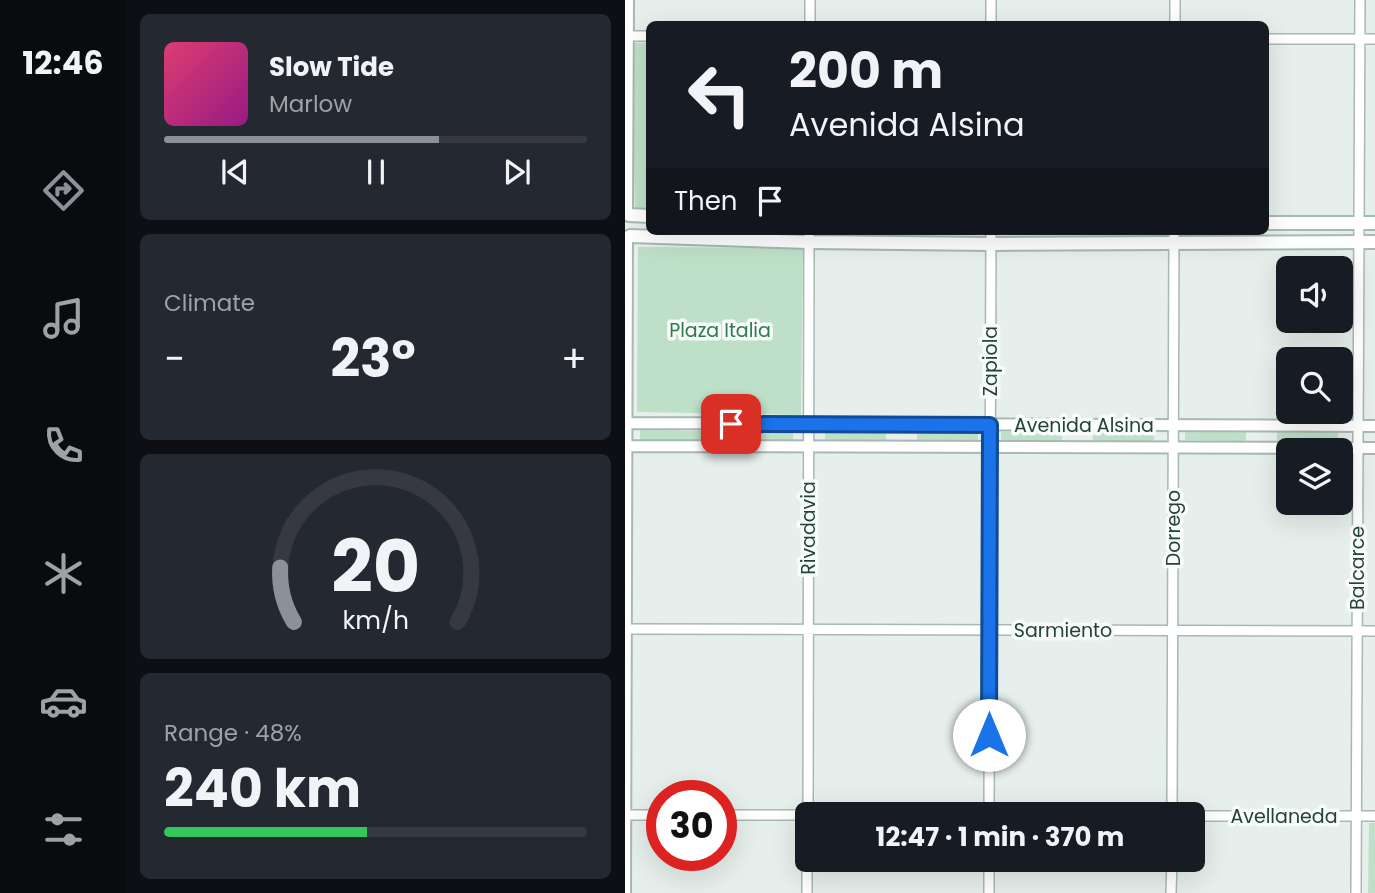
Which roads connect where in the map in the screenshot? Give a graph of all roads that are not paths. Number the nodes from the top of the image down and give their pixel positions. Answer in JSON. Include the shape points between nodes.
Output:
{"nodes":[{"id":1,"x":628,"y":0,"type":"edge"},
{"id":2,"x":810,"y":0,"type":"edge"},
{"id":3,"x":991,"y":0,"type":"edge"},
{"id":4,"x":1175,"y":0,"type":"edge"},
{"id":5,"x":1359,"y":0,"type":"edge"},
{"id":6,"x":810,"y":21,"type":"edge"},
{"id":7,"x":991,"y":21,"type":"edge"},
{"id":8,"x":1175,"y":21,"type":"edge"},
{"id":9,"x":627,"y":36,"type":"edge"},
{"id":10,"x":646,"y":37,"type":"edge"},
{"id":11,"x":1269,"y":39,"type":"edge"},
{"id":12,"x":1359,"y":39,"type":"junction"},
{"id":13,"x":1375,"y":39,"type":"edge"},
{"id":14,"x":627,"y":214,"type":"edge"},
{"id":15,"x":646,"y":216,"type":"edge"},
{"id":16,"x":1269,"y":223,"type":"edge"},
{"id":17,"x":1359,"y":223,"type":"junction"},
{"id":18,"x":1375,"y":223,"type":"edge"},
{"id":19,"x":1174,"y":236,"type":"edge"},
{"id":20,"x":809,"y":237,"type":"edge"},
{"id":21,"x":991,"y":237,"type":"edge"},
{"id":22,"x":627,"y":239,"type":"edge"},
{"id":23,"x":1358,"y":242,"type":"junction"},
{"id":24,"x":1375,"y":242,"type":"edge"},
{"id":25,"x":626,"y":423,"type":"edge"},
{"id":26,"x":809,"y":424,"type":"junction"},
{"id":27,"x":990,"y":425,"type":"junction"},
{"id":28,"x":1173,"y":425,"type":"junction"},
{"id":29,"x":1358,"y":426,"type":"junction"},
{"id":30,"x":1375,"y":426,"type":"edge"},
{"id":31,"x":626,"y":446,"type":"edge"},
{"id":32,"x":809,"y":447,"type":"junction"},
{"id":33,"x":990,"y":447,"type":"junction"},
{"id":34,"x":1173,"y":448,"type":"junction"},
{"id":35,"x":1358,"y":448,"type":"junction"},
{"id":36,"x":1375,"y":448,"type":"edge"},
{"id":37,"x":626,"y":629,"type":"edge"},
{"id":38,"x":808,"y":629,"type":"junction"},
{"id":39,"x":990,"y":630,"type":"junction"},
{"id":40,"x":1172,"y":630,"type":"junction"},
{"id":41,"x":1357,"y":631,"type":"junction"},
{"id":42,"x":1375,"y":631,"type":"edge"},
{"id":43,"x":807,"y":802,"type":"edge"},
{"id":44,"x":989,"y":802,"type":"edge"},
{"id":45,"x":1172,"y":802,"type":"edge"},
{"id":46,"x":795,"y":814,"type":"edge"},
{"id":47,"x":625,"y":815,"type":"edge"},
{"id":48,"x":646,"y":815,"type":"edge"},
{"id":49,"x":737,"y":815,"type":"edge"},
{"id":50,"x":1205,"y":816,"type":"edge"},
{"id":51,"x":1356,"y":816,"type":"junction"},
{"id":52,"x":1375,"y":816,"type":"edge"},
{"id":53,"x":807,"y":872,"type":"edge"},
{"id":54,"x":989,"y":872,"type":"edge"},
{"id":55,"x":1172,"y":872,"type":"edge"},
{"id":56,"x":625,"y":893,"type":"edge"},
{"id":57,"x":807,"y":893,"type":"edge"},
{"id":58,"x":989,"y":893,"type":"edge"},
{"id":59,"x":1171,"y":893,"type":"edge"},
{"id":60,"x":1356,"y":893,"type":"edge"}],
"edges":[{"from":1,"to":9,"type":"street"},
{"from":2,"to":6,"type":"street"},
{"from":3,"to":7,"type":"street"},
{"from":4,"to":8,"type":"street"},
{"from":5,"to":12,"type":"street","name":"Balcarce"},
{"from":9,"to":10,"type":"street"},
{"from":9,"to":14,"type":"street"},
{"from":11,"to":12,"type":"street"},
{"from":12,"to":13,"type":"street"},
{"from":12,"to":17,"type":"street","name":"Balcarce"},
{"from":14,"to":15,"type":"main road"},
{"from":14,"to":22,"type":"street","via":[[633,228]]},
{"from":16,"to":17,"type":"main road"},
{"from":17,"to":18,"type":"main road"},
{"from":17,"to":23,"type":"street","name":"Balcarce"},
{"from":19,"to":21,"type":"main road"},
{"from":19,"to":23,"type":"main road"},
{"from":19,"to":28,"type":"street","name":"Dorrego"},
{"from":20,"to":21,"type":"main road"},
{"from":20,"to":22,"type":"main road"},
{"from":20,"to":26,"type":"street","name":"Rivadavia"},
{"from":21,"to":27,"type":"street","name":"Zapiola"},
{"from":22,"to":25,"type":"street"},
{"from":23,"to":24,"type":"main road"},
{"from":23,"to":29,"type":"street","name":"Balcarce"},
{"from":25,"to":26,"type":"street","name":"Avenida Alsina"},
{"from":25,"to":31,"type":"street"},
{"from":26,"to":27,"type":"street","name":"Avenida Alsina"},
{"from":26,"to":32,"type":"street","name":"Rivadavia"},
{"from":27,"to":28,"type":"street","name":"Avenida Alsina"},
{"from":27,"to":33,"type":"street","name":"Zapiola"},
{"from":28,"to":29,"type":"street","name":"Avenida Alsina"},
{"from":28,"to":34,"type":"street","name":"Dorrego"},
{"from":29,"to":30,"type":"street","name":"Avenida Alsina"},
{"from":29,"to":35,"type":"street","name":"Balcarce"},
{"from":31,"to":32,"type":"street","name":"Avenida Alsina"},
{"from":31,"to":37,"type":"street"},
{"from":32,"to":33,"type":"street","name":"Avenida Alsina"},
{"from":32,"to":38,"type":"street","name":"Rivadavia"},
{"from":33,"to":34,"type":"street","name":"Avenida Alsina"},
{"from":33,"to":39,"type":"street","name":"Zapiola"},
{"from":34,"to":35,"type":"street","name":"Avenida Alsina"},
{"from":34,"to":40,"type":"street","name":"Dorrego"},
{"from":35,"to":36,"type":"street","name":"Avenida Alsina"},
{"from":35,"to":41,"type":"street","name":"Balcarce"},
{"from":37,"to":38,"type":"street","name":"Sarmiento"},
{"from":37,"to":47,"type":"street"},
{"from":38,"to":39,"type":"street","name":"Sarmiento"},
{"from":38,"to":43,"type":"street","name":"Rivadavia"},
{"from":39,"to":40,"type":"street","name":"Sarmiento"},
{"from":39,"to":44,"type":"street","name":"Zapiola"},
{"from":40,"to":41,"type":"street","name":"Sarmiento"},
{"from":40,"to":45,"type":"street","name":"Dorrego"},
{"from":41,"to":42,"type":"street","name":"Sarmiento"},
{"from":41,"to":51,"type":"street","name":"Balcarce"},
{"from":46,"to":49,"type":"street"},
{"from":47,"to":48,"type":"street"},
{"from":47,"to":56,"type":"street"},
{"from":50,"to":51,"type":"street","name":"Avellaneda"},
{"from":51,"to":52,"type":"street","name":"Avellaneda"},
{"from":51,"to":60,"type":"street","name":"Balcarce"},
{"from":53,"to":57,"type":"street"},
{"from":54,"to":58,"type":"street"},
{"from":55,"to":59,"type":"street"}]}
